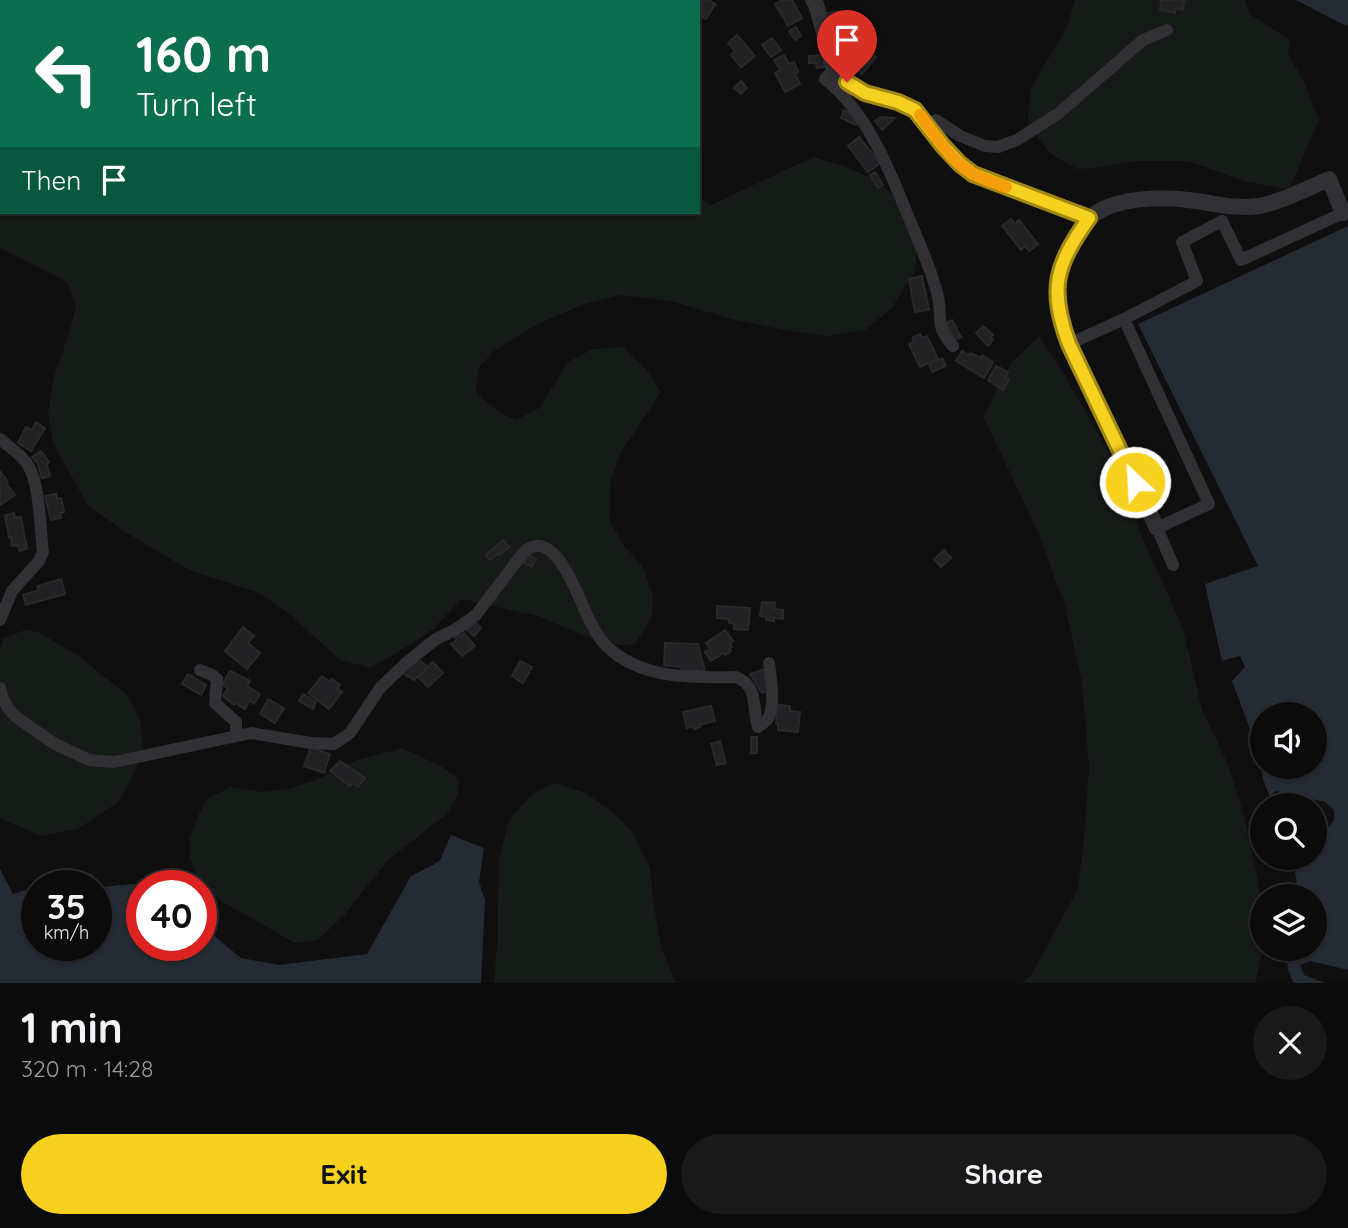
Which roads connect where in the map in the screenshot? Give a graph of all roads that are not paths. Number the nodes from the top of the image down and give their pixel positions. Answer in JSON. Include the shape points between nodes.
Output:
{"nodes":[{"id":1,"x":813,"y":0,"type":"edge"},
{"id":2,"x":1167,"y":30,"type":"dead end"},
{"id":3,"x":834,"y":69,"type":"junction"},
{"id":4,"x":928,"y":126,"type":"junction"},
{"id":5,"x":1343,"y":213,"type":"joint"},
{"id":6,"x":1223,"y":214,"type":"junction"},
{"id":7,"x":1089,"y":218,"type":"junction"},
{"id":8,"x":1124,"y":319,"type":"junction"},
{"id":9,"x":1069,"y":344,"type":"junction"},
{"id":10,"x":953,"y":346,"type":"dead end"},
{"id":11,"x":1,"y":440,"type":"edge"},
{"id":12,"x":0,"y":455,"type":"edge"},
{"id":13,"x":1157,"y":528,"type":"junction"},
{"id":14,"x":1173,"y":565,"type":"dead end"},
{"id":15,"x":0,"y":620,"type":"edge"},
{"id":16,"x":769,"y":663,"type":"dead end"},
{"id":17,"x":200,"y":670,"type":"dead end"},
{"id":18,"x":0,"y":688,"type":"edge"},
{"id":19,"x":236,"y":735,"type":"junction"}],
"edges":[{"from":1,"to":3,"type":"street"},
{"from":2,"to":4,"type":"street","via":[[1143,40],[1059,113],[1017,140],[985,146],[936,120]]},
{"from":3,"to":4,"type":"street","via":[[865,93],[915,110]]},
{"from":3,"to":10,"type":"street","via":[[825,79],[857,114],[890,172],[932,276],[942,331]]},
{"from":4,"to":7,"type":"street","via":[[973,174]]},
{"from":5,"to":6,"type":"street","via":[[1329,179],[1261,206]]},
{"from":5,"to":6,"type":"street","via":[[1241,260]]},
{"from":6,"to":7,"type":"street","via":[[1197,201],[1154,197],[1115,205]]},
{"from":6,"to":8,"type":"street","via":[[1182,242],[1197,281]]},
{"from":7,"to":9,"type":"street","via":[[1066,254],[1057,284]]},
{"from":8,"to":9,"type":"street"},
{"from":8,"to":13,"type":"street","via":[[1209,504]]},
{"from":9,"to":13,"type":"street"},
{"from":11,"to":12,"type":"street","via":[[4,453]]},
{"from":11,"to":15,"type":"street","via":[[27,463],[33,475],[43,552],[12,592]]},
{"from":13,"to":14,"type":"street"},
{"from":16,"to":19,"type":"street","via":[[770,713],[758,727],[745,681],[659,673],[612,652],[591,625],[557,555],[538,544],[529,546],[476,615],[436,639],[380,688],[340,741],[311,743],[251,733]]},
{"from":17,"to":19,"type":"street","via":[[217,679],[215,703],[236,722]]},
{"from":18,"to":19,"type":"street","via":[[16,718],[89,760],[114,762]]}]}
